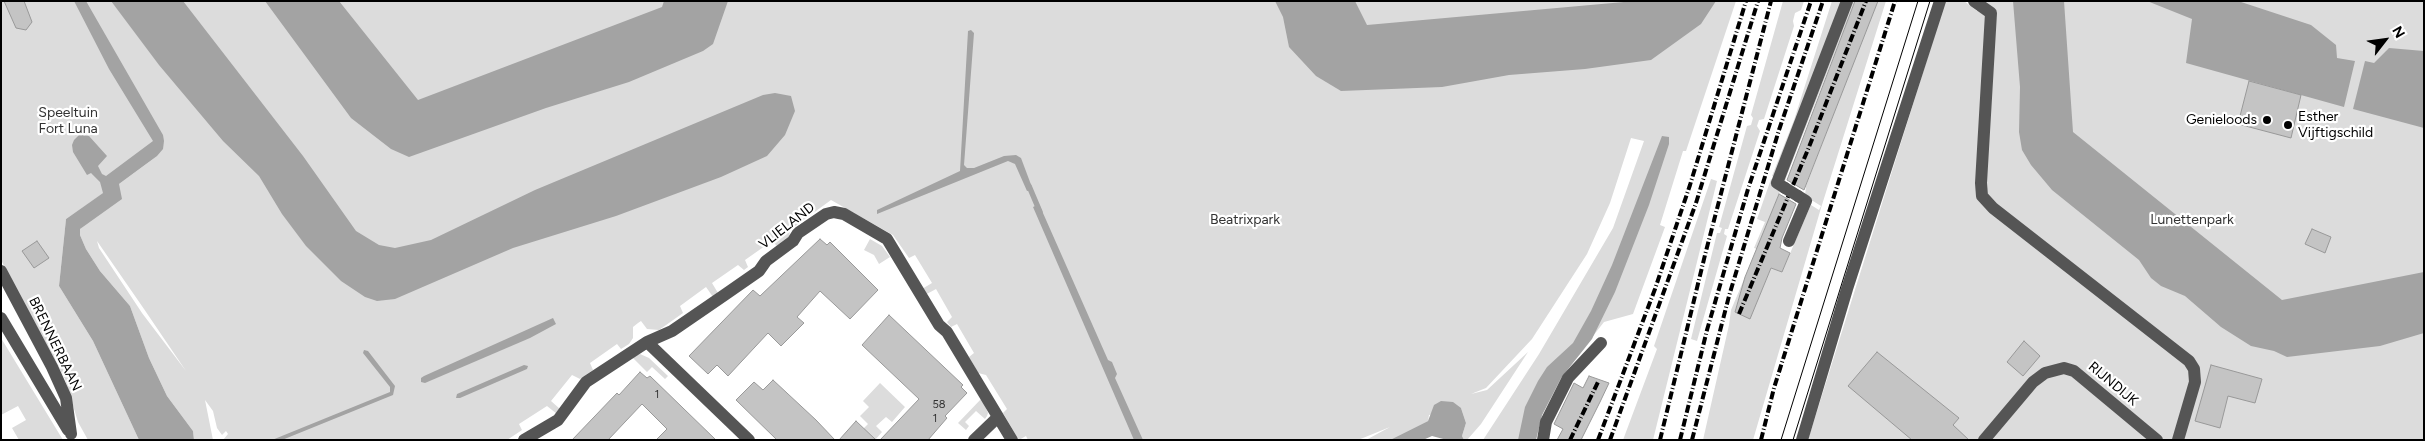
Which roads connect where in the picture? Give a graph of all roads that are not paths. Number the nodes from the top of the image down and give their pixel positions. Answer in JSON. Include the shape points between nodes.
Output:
{"nodes":[{"id":1,"x":1847,"y":1,"type":"edge"},
{"id":2,"x":1940,"y":1,"type":"edge"},
{"id":3,"x":1974,"y":1,"type":"edge"},
{"id":4,"x":1789,"y":241,"type":"dead end"},
{"id":5,"x":1,"y":271,"type":"edge"},
{"id":6,"x":1,"y":318,"type":"edge"},
{"id":7,"x":647,"y":342,"type":"junction"},
{"id":8,"x":1601,"y":343,"type":"dead end"},
{"id":9,"x":998,"y":418,"type":"junction"},
{"id":10,"x":72,"y":437,"type":"edge"},
{"id":11,"x":524,"y":440,"type":"edge"},
{"id":12,"x":749,"y":440,"type":"edge"},
{"id":13,"x":974,"y":440,"type":"edge"},
{"id":14,"x":1012,"y":440,"type":"edge"},
{"id":15,"x":1543,"y":440,"type":"edge"},
{"id":16,"x":1802,"y":440,"type":"edge"},
{"id":17,"x":1984,"y":440,"type":"edge"},
{"id":18,"x":2157,"y":440,"type":"edge"},
{"id":19,"x":2178,"y":440,"type":"edge"}],
"edges":[{"from":1,"to":4,"type":"street","bridge":true,"via":[[1777,183],[1806,201]]},
{"from":2,"to":16,"type":"street"},
{"from":3,"to":19,"type":"street","via":[[1990,13],[1980,183],[1982,196],[2188,361],[2194,369],[2195,382]]},
{"from":5,"to":10,"type":"street","name":"BRENNERBAAN","via":[[66,398]]},
{"from":6,"to":10,"type":"street","name":"BRENNERBAAN"},
{"from":7,"to":9,"type":"street","name":"VLIELAND","via":[[672,331],[759,271],[766,261],[793,242],[798,233],[826,214],[844,214],[887,240],[939,325],[948,332]]},
{"from":7,"to":11,"type":"street","name":"VLIELAND","via":[[586,382],[558,420]]},
{"from":7,"to":12,"type":"street"},
{"from":8,"to":15,"type":"street","via":[[1568,378],[1546,422]]},
{"from":9,"to":13,"type":"street"},
{"from":9,"to":14,"type":"street","name":"VLIELAND"},
{"from":17,"to":18,"type":"street","name":"RIJNDIJK","via":[[2034,382],[2044,373],[2064,368],[2074,371]]}]}
